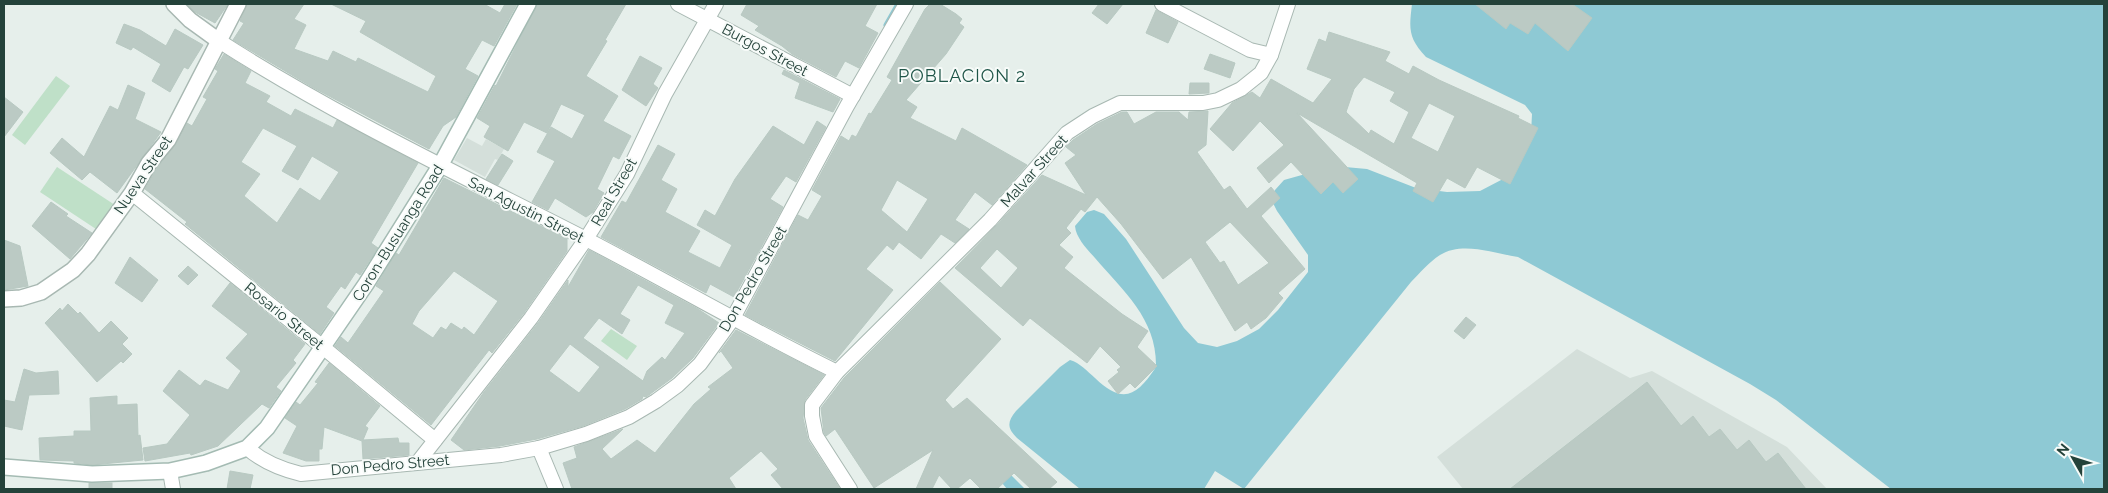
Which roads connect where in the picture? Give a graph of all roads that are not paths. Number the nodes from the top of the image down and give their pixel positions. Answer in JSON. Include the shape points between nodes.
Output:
{"nodes":[{"id":1,"x":174,"y":4,"type":"edge"},
{"id":2,"x":238,"y":4,"type":"edge"},
{"id":3,"x":528,"y":4,"type":"edge"},
{"id":4,"x":678,"y":4,"type":"edge"},
{"id":5,"x":716,"y":4,"type":"edge"},
{"id":6,"x":906,"y":4,"type":"edge"},
{"id":7,"x":1162,"y":4,"type":"edge"},
{"id":8,"x":1288,"y":4,"type":"edge"},
{"id":9,"x":707,"y":19,"type":"junction"},
{"id":10,"x":219,"y":41,"type":"junction"},
{"id":11,"x":1271,"y":55,"type":"junction"},
{"id":12,"x":853,"y":96,"type":"junction"},
{"id":13,"x":440,"y":166,"type":"junction"},
{"id":14,"x":132,"y":193,"type":"junction"},
{"id":15,"x":586,"y":240,"type":"junction"},
{"id":16,"x":4,"y":299,"type":"edge"},
{"id":17,"x":732,"y":320,"type":"junction"},
{"id":18,"x":324,"y":348,"type":"junction"},
{"id":19,"x":837,"y":372,"type":"junction"},
{"id":20,"x":435,"y":440,"type":"junction"},
{"id":21,"x":247,"y":448,"type":"junction"},
{"id":22,"x":539,"y":448,"type":"junction"},
{"id":23,"x":418,"y":462,"type":"junction"},
{"id":24,"x":4,"y":467,"type":"edge"},
{"id":25,"x":170,"y":471,"type":"junction"},
{"id":26,"x":173,"y":489,"type":"edge"},
{"id":27,"x":556,"y":489,"type":"edge"},
{"id":28,"x":850,"y":489,"type":"edge"}],
"edges":[{"from":1,"to":10,"type":"main road"},
{"from":2,"to":10,"type":"main road","name":"Nueva Street"},
{"from":3,"to":13,"type":"main road","name":"Coron-Busuanga Road"},
{"from":4,"to":9,"type":"street","name":"Burgos Street"},
{"from":5,"to":9,"type":"street","name":"Real Street"},
{"from":6,"to":12,"type":"street","name":"Don Pedro Street"},
{"from":7,"to":11,"type":"street","via":[[1250,50]]},
{"from":8,"to":11,"type":"street","name":"Malvar Street"},
{"from":9,"to":12,"type":"street","name":"Burgos Street"},
{"from":9,"to":15,"type":"street","name":"Real Street","via":[[626,174]]},
{"from":10,"to":13,"type":"street","name":"San Agustin Street","via":[[279,79]]},
{"from":10,"to":14,"type":"main road","name":"Nueva Street","via":[[168,140],[149,163]]},
{"from":11,"to":19,"type":"street","name":"Malvar Street","via":[[1252,82],[1218,100],[1203,103],[1120,103],[1068,133],[984,226]]},
{"from":12,"to":17,"type":"street","name":"Don Pedro Street"},
{"from":13,"to":15,"type":"street","name":"San Agustin Street"},
{"from":13,"to":18,"type":"main road","name":"Coron-Busuanga Road"},
{"from":14,"to":16,"type":"main road","name":"Nueva Street","via":[[73,270],[41,292]]},
{"from":14,"to":18,"type":"street","name":"Rosario Street"},
{"from":15,"to":17,"type":"street","name":"San Agustin Street","via":[[670,283]]},
{"from":15,"to":20,"type":"street","name":"Real Street","via":[[531,318]]},
{"from":17,"to":19,"type":"street","name":"San Agustin Street"},
{"from":17,"to":22,"type":"street","name":"Don Pedro Street","via":[[700,364],[656,401],[629,417]]},
{"from":18,"to":20,"type":"street","name":"Rosario Street"},
{"from":18,"to":21,"type":"main road","name":"Coron-Busuanga Road","via":[[268,428]]},
{"from":19,"to":28,"type":"street","name":"Malvar Street","via":[[812,405],[812,416],[816,436]]},
{"from":20,"to":23,"type":"street","name":"Real Street"},
{"from":21,"to":23,"type":"street","name":"Don Pedro Street","via":[[282,470],[301,474]]},
{"from":21,"to":25,"type":"main road"},
{"from":22,"to":23,"type":"street","name":"Don Pedro Street","via":[[501,455]]},
{"from":22,"to":27,"type":"street"},
{"from":24,"to":25,"type":"main road","via":[[92,474]]},
{"from":25,"to":26,"type":"street"}]}
